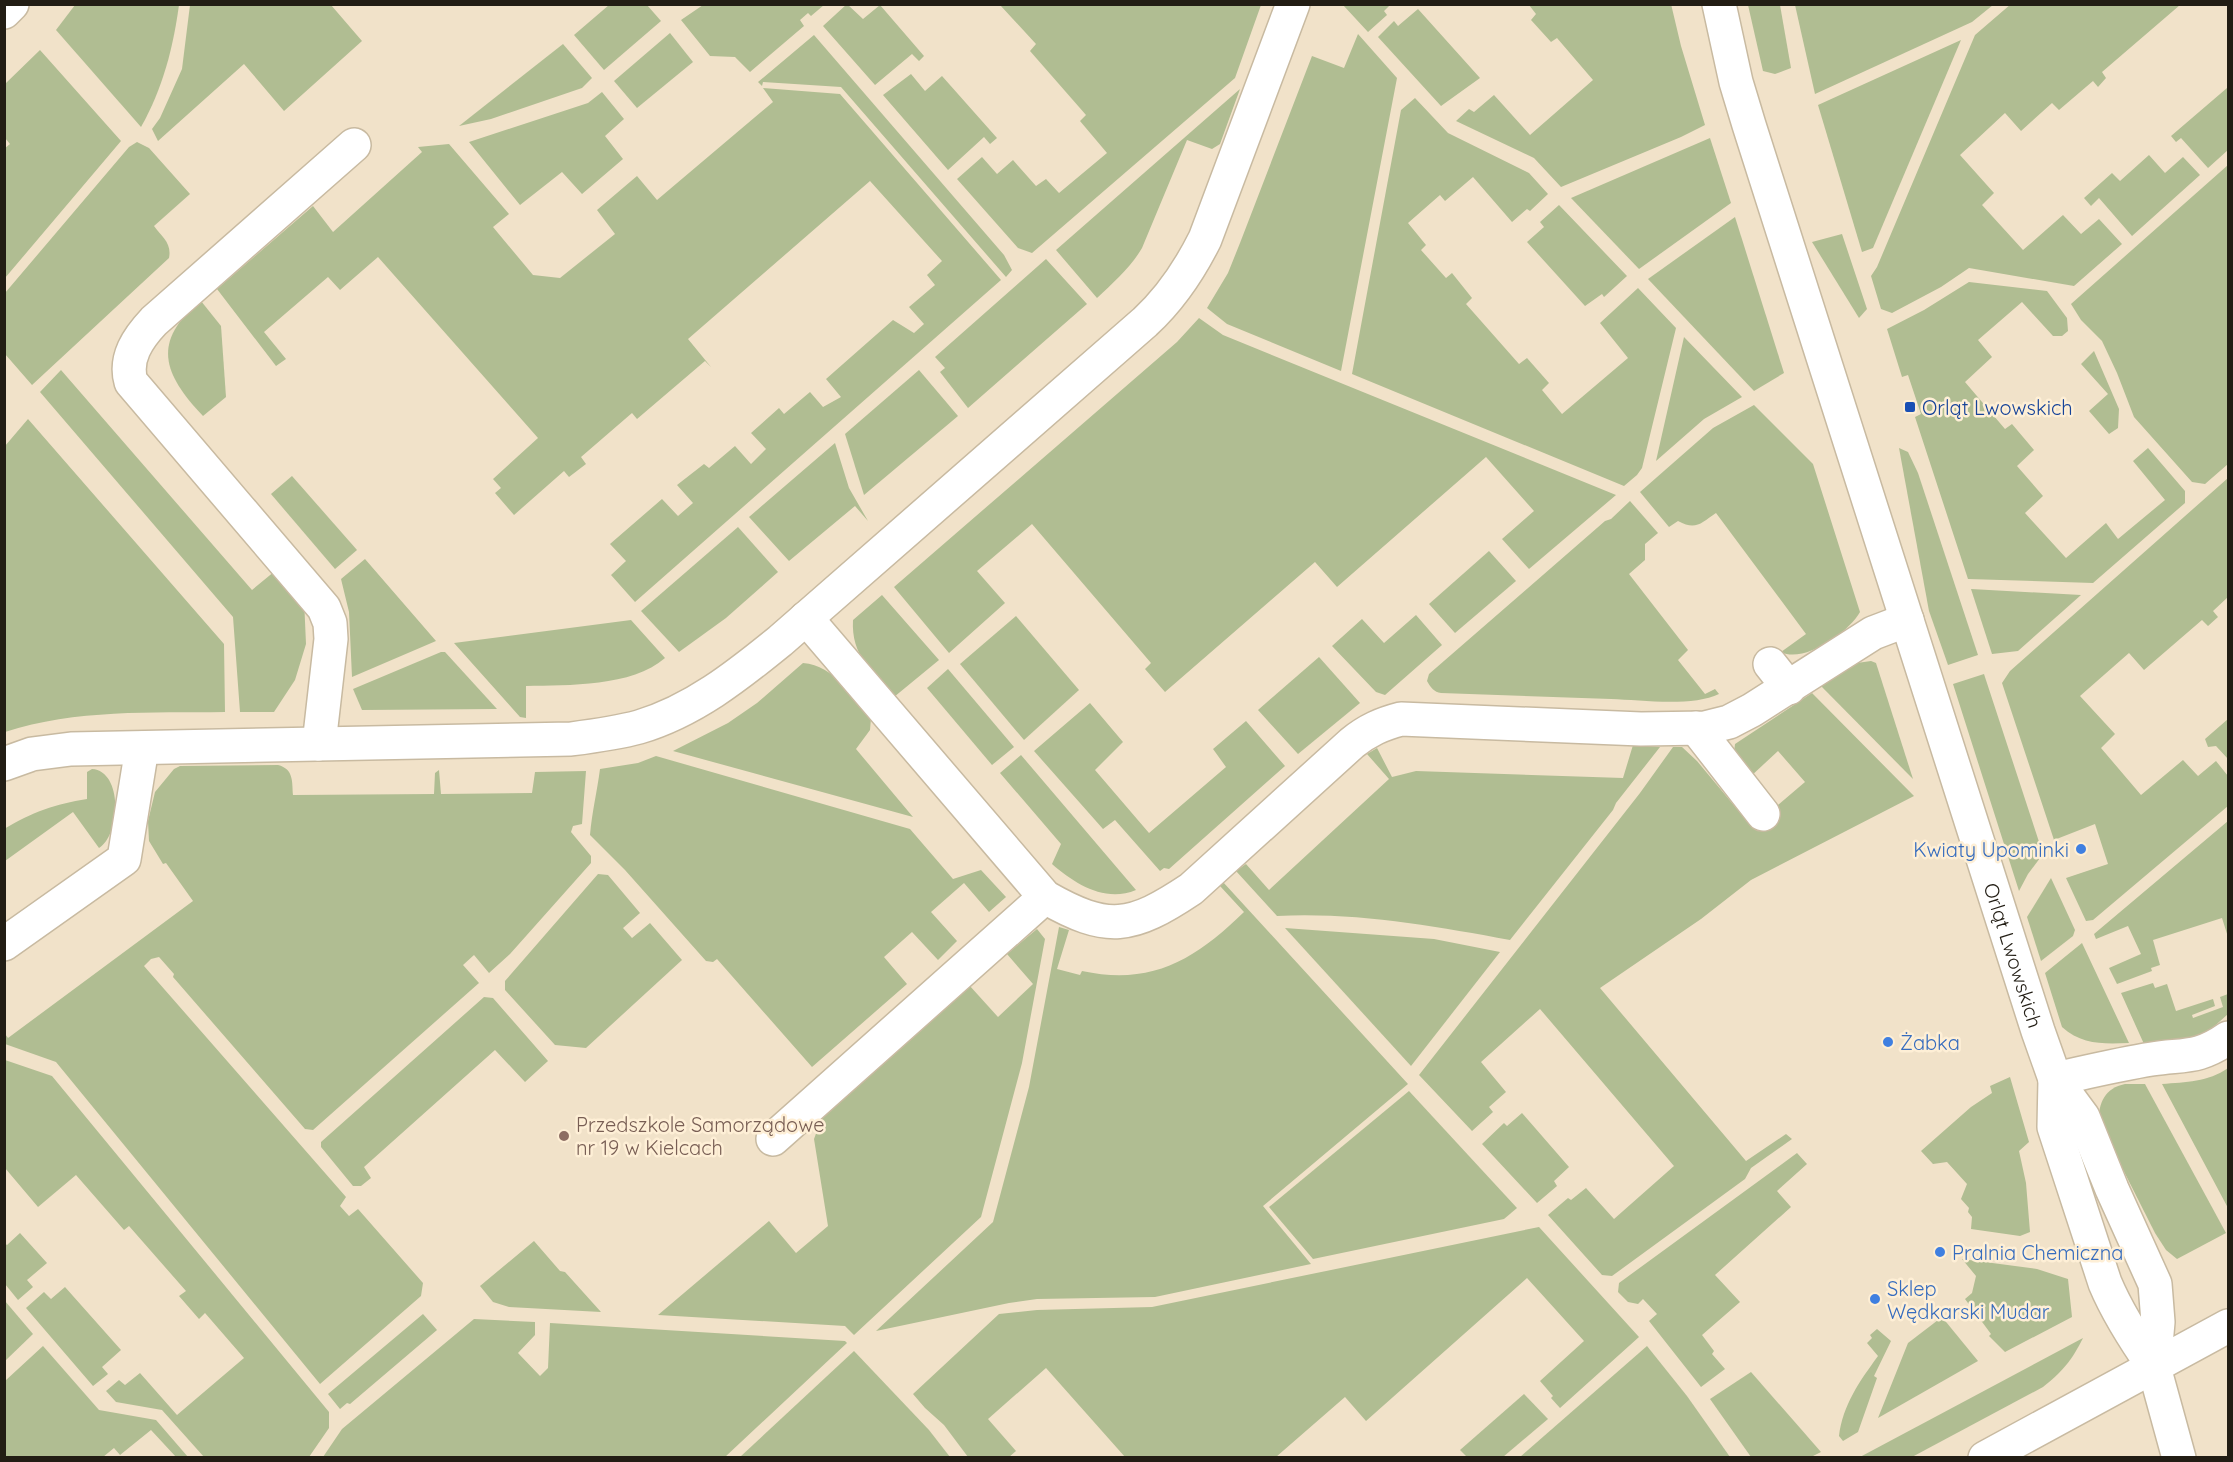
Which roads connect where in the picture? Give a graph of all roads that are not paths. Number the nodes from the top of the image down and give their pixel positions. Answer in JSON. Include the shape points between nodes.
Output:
{"nodes":[{"id":1,"x":12,"y":4,"type":"edge"},
{"id":2,"x":1293,"y":4,"type":"edge"},
{"id":3,"x":1719,"y":4,"type":"edge"},
{"id":4,"x":4,"y":12,"type":"edge"},
{"id":5,"x":354,"y":145,"type":"dead end"},
{"id":6,"x":806,"y":618,"type":"junction"},
{"id":7,"x":1907,"y":620,"type":"junction"},
{"id":8,"x":1696,"y":728,"type":"junction"},
{"id":9,"x":319,"y":744,"type":"junction"},
{"id":10,"x":142,"y":748,"type":"junction"},
{"id":11,"x":4,"y":764,"type":"edge"},
{"id":12,"x":1763,"y":814,"type":"dead end"},
{"id":13,"x":1045,"y":897,"type":"junction"},
{"id":14,"x":4,"y":944,"type":"edge"},
{"id":15,"x":2229,"y":1038,"type":"edge"},
{"id":16,"x":2055,"y":1079,"type":"junction"},
{"id":17,"x":773,"y":1139,"type":"dead end"},
{"id":18,"x":2229,"y":1326,"type":"edge"},
{"id":19,"x":2154,"y":1366,"type":"junction"},
{"id":20,"x":1985,"y":1458,"type":"edge"},
{"id":21,"x":2179,"y":1458,"type":"edge"}],
"edges":[{"from":1,"to":4,"type":"street"},
{"from":2,"to":6,"type":"street","via":[[1205,239],[1172,295]]},
{"from":3,"to":7,"type":"street","name":"Orląt Lwowskich","via":[[1746,114]]},
{"from":5,"to":9,"type":"street","via":[[154,321],[138,340],[128,368],[131,382],[315,596],[327,615],[331,639]]},
{"from":6,"to":9,"type":"street","via":[[744,671],[707,696],[640,726],[571,739]]},
{"from":6,"to":13,"type":"street"},
{"from":7,"to":8,"type":"street","via":[[1780,676],[1729,722]]},
{"from":7,"to":16,"type":"street","name":"Orląt Lwowskich"},
{"from":8,"to":12,"type":"street"},
{"from":8,"to":13,"type":"street","via":[[1401,719],[1366,732],[1191,889],[1146,916],[1105,922],[1084,917]]},
{"from":9,"to":10,"type":"street"},
{"from":10,"to":11,"type":"street","via":[[52,750]]},
{"from":10,"to":14,"type":"street","via":[[124,859]]},
{"from":13,"to":17,"type":"street"},
{"from":15,"to":16,"type":"street","via":[[2193,1055],[2152,1059]]},
{"from":16,"to":19,"type":"street","name":"Orląt Lwowskich","via":[[2055,1127],[2105,1283],[2131,1335]]},
{"from":16,"to":19,"type":"street","name":"Orląt Lwowskich","via":[[2083,1117],[2155,1284],[2158,1322]]},
{"from":18,"to":19,"type":"street"},
{"from":19,"to":20,"type":"street"},
{"from":19,"to":21,"type":"street"}]}
